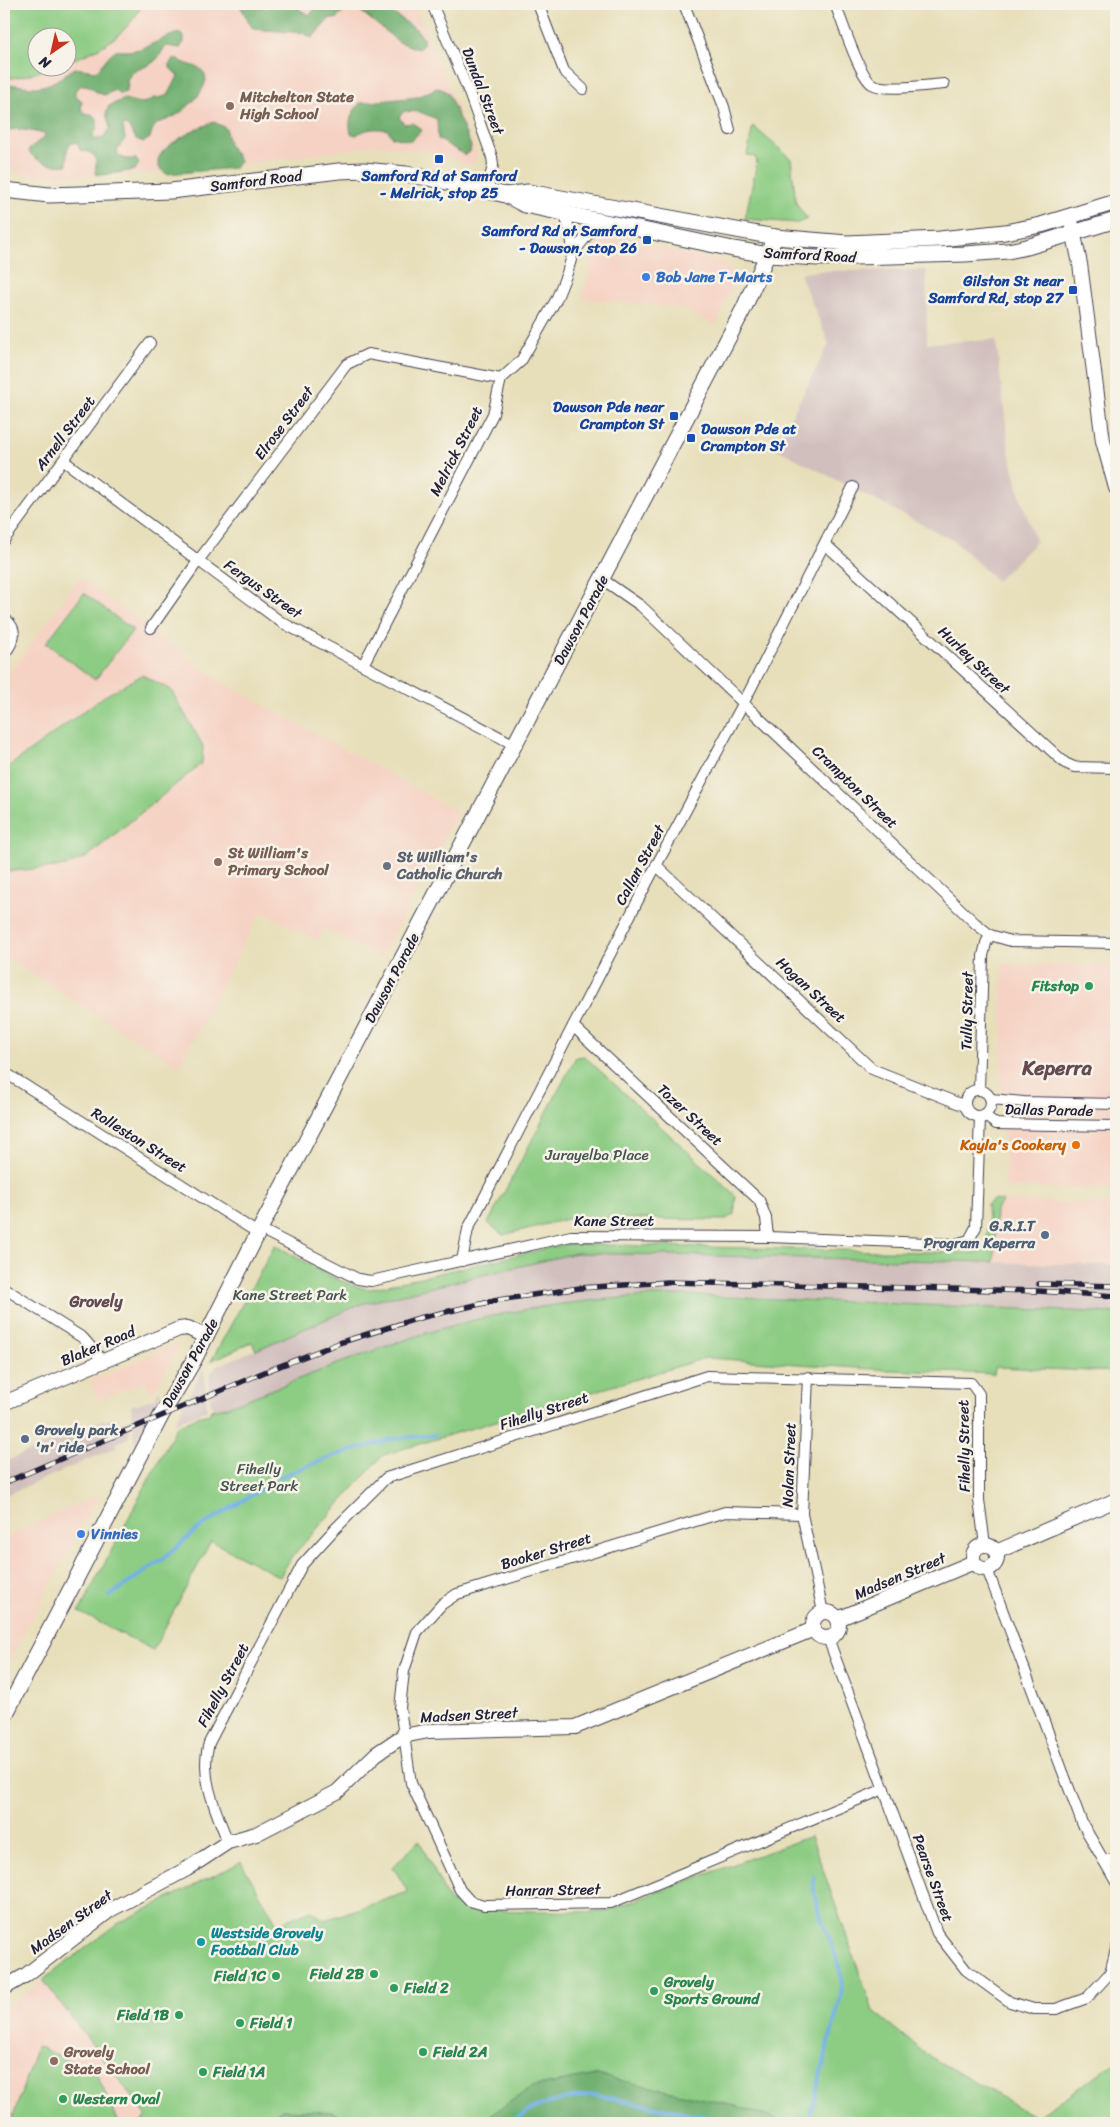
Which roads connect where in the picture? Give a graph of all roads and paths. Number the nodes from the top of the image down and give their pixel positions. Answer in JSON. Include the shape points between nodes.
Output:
{"nodes":[{"id":1,"x":432,"y":4,"type":"edge"},
{"id":2,"x":538,"y":4,"type":"edge"},
{"id":3,"x":684,"y":4,"type":"edge"},
{"id":4,"x":835,"y":4,"type":"edge"},
{"id":5,"x":944,"y":84,"type":"dead end"},
{"id":6,"x":583,"y":89,"type":"dead end"},
{"id":7,"x":730,"y":130,"type":"dead end"},
{"id":8,"x":4,"y":190,"type":"edge"},
{"id":9,"x":487,"y":191,"type":"junction"},
{"id":10,"x":506,"y":195,"type":"junction"},
{"id":11,"x":1116,"y":202,"type":"edge"},
{"id":12,"x":564,"y":213,"type":"junction"},
{"id":13,"x":1070,"y":216,"type":"junction"},
{"id":14,"x":1116,"y":220,"type":"edge"},
{"id":15,"x":599,"y":221,"type":"junction"},
{"id":16,"x":1074,"y":233,"type":"junction"},
{"id":17,"x":775,"y":237,"type":"junction"},
{"id":18,"x":573,"y":253,"type":"junction"},
{"id":19,"x":769,"y":255,"type":"junction"},
{"id":20,"x":150,"y":343,"type":"dead end"},
{"id":21,"x":501,"y":379,"type":"junction"},
{"id":22,"x":64,"y":460,"type":"junction"},
{"id":23,"x":854,"y":487,"type":"dead end"},
{"id":24,"x":1116,"y":488,"type":"edge"},
{"id":25,"x":4,"y":540,"type":"edge"},
{"id":26,"x":825,"y":544,"type":"junction"},
{"id":27,"x":198,"y":561,"type":"junction"},
{"id":28,"x":602,"y":579,"type":"junction"},
{"id":29,"x":4,"y":618,"type":"edge"},
{"id":30,"x":151,"y":628,"type":"dead end"},
{"id":31,"x":4,"y":655,"type":"edge"},
{"id":32,"x":363,"y":665,"type":"junction"},
{"id":33,"x":744,"y":702,"type":"junction"},
{"id":34,"x":514,"y":745,"type":"junction"},
{"id":35,"x":1116,"y":768,"type":"edge"},
{"id":36,"x":656,"y":865,"type":"junction"},
{"id":37,"x":990,"y":934,"type":"junction"},
{"id":38,"x":1116,"y":943,"type":"edge"},
{"id":39,"x":573,"y":1026,"type":"junction"},
{"id":40,"x":4,"y":1072,"type":"edge"},
{"id":41,"x":979,"y":1090,"type":"junction"},
{"id":42,"x":991,"y":1099,"type":"junction"},
{"id":43,"x":1116,"y":1104,"type":"edge"},
{"id":44,"x":965,"y":1106,"type":"junction"},
{"id":45,"x":982,"y":1116,"type":"junction"},
{"id":46,"x":1116,"y":1126,"type":"edge"},
{"id":47,"x":259,"y":1231,"type":"junction"},
{"id":48,"x":768,"y":1237,"type":"junction"},
{"id":49,"x":462,"y":1261,"type":"junction"},
{"id":50,"x":4,"y":1288,"type":"edge"},
{"id":51,"x":206,"y":1337,"type":"junction"},
{"id":52,"x":104,"y":1361,"type":"junction"},
{"id":53,"x":808,"y":1377,"type":"junction"},
{"id":54,"x":4,"y":1403,"type":"edge"},
{"id":55,"x":1116,"y":1500,"type":"edge"},
{"id":56,"x":802,"y":1514,"type":"junction"},
{"id":57,"x":991,"y":1549,"type":"junction"},
{"id":58,"x":974,"y":1562,"type":"junction"},
{"id":59,"x":987,"y":1569,"type":"junction"},
{"id":60,"x":824,"y":1612,"type":"junction"},
{"id":61,"x":838,"y":1619,"type":"junction"},
{"id":62,"x":814,"y":1629,"type":"junction"},
{"id":63,"x":828,"y":1638,"type":"junction"},
{"id":64,"x":4,"y":1717,"type":"edge"},
{"id":65,"x":403,"y":1736,"type":"junction"},
{"id":66,"x":884,"y":1789,"type":"junction"},
{"id":67,"x":228,"y":1842,"type":"junction"},
{"id":68,"x":1116,"y":1858,"type":"edge"},
{"id":69,"x":1104,"y":1861,"type":"junction"},
{"id":70,"x":1116,"y":1882,"type":"edge"},
{"id":71,"x":1116,"y":1949,"type":"edge"},
{"id":72,"x":4,"y":1988,"type":"edge"}],
"edges":[{"from":1,"to":9,"type":"street","name":"Dundal Street","via":[[492,157]]},
{"from":2,"to":6,"type":"street","via":[[564,71]]},
{"from":3,"to":7,"type":"street"},
{"from":4,"to":5,"type":"street","via":[[862,73],[872,84],[887,87]]},
{"from":8,"to":9,"type":"main road","name":"Samford Road","via":[[49,195],[171,191],[364,170],[406,174]]},
{"from":9,"to":10,"type":"main road","name":"Samford Road"},
{"from":10,"to":12,"type":"main road","name":"Samford Road","via":[[525,205]]},
{"from":10,"to":17,"type":"main road","name":"Samford Road","via":[[528,192]]},
{"from":11,"to":13,"type":"main road","name":"Samford Road"},
{"from":12,"to":15,"type":"main road","name":"Samford Road"},
{"from":12,"to":18,"type":"street"},
{"from":13,"to":16,"type":"street"},
{"from":13,"to":17,"type":"main road","name":"Samford Road","via":[[1024,229],[940,240],[847,243]]},
{"from":14,"to":16,"type":"main road","name":"Samford Road"},
{"from":15,"to":18,"type":"street"},
{"from":15,"to":19,"type":"main road","name":"Samford Road"},
{"from":16,"to":19,"type":"main road","name":"Samford Road","via":[[1027,247],[986,253],[848,258]]},
{"from":16,"to":24,"type":"street","via":[[1103,441]]},
{"from":17,"to":19,"type":"main road","name":"Dawson Parade"},
{"from":18,"to":21,"type":"street","via":[[562,288],[539,331],[521,361]]},
{"from":19,"to":28,"type":"main road","name":"Dawson Parade"},
{"from":20,"to":22,"type":"street","name":"Arnell Street"},
{"from":21,"to":27,"type":"street","name":"Elrose Street","via":[[368,354],[347,364]]},
{"from":21,"to":32,"type":"street","name":"Melrick Street","via":[[493,414]]},
{"from":22,"to":25,"type":"street","name":"Arnell Street"},
{"from":22,"to":27,"type":"street","name":"Fergus Street"},
{"from":23,"to":26,"type":"street","name":"Callan Street"},
{"from":26,"to":33,"type":"street","name":"Callan Street"},
{"from":26,"to":35,"type":"street","name":"Hurley Street","via":[[1065,763],[1074,767]]},
{"from":27,"to":30,"type":"street","name":"Elrose Street"},
{"from":27,"to":32,"type":"street","name":"Fergus Street","via":[[281,622]]},
{"from":28,"to":33,"type":"street","name":"Crampton Street","via":[[641,606]]},
{"from":28,"to":34,"type":"main road","name":"Dawson Parade"},
{"from":29,"to":31,"type":"street","via":[[15,633],[13,643]]},
{"from":32,"to":34,"type":"street","name":"Fergus Street"},
{"from":33,"to":36,"type":"street","name":"Callan Street"},
{"from":33,"to":37,"type":"street","name":"Crampton Street"},
{"from":34,"to":47,"type":"main road","name":"Dawson Parade"},
{"from":36,"to":39,"type":"street","name":"Callan Street"},
{"from":36,"to":44,"type":"street","name":"Hogan Street","via":[[872,1069]]},
{"from":37,"to":38,"type":"street","name":"Crampton Street","via":[[1011,941]]},
{"from":37,"to":41,"type":"street","name":"Tully Street","via":[[983,956]]},
{"from":39,"to":48,"type":"street","name":"Tozer Street","via":[[759,1200],[766,1218]]},
{"from":39,"to":49,"type":"street","name":"Callan Street","via":[[468,1229]]},
{"from":40,"to":47,"type":"street","name":"Rolleston Street"},
{"from":41,"to":42,"type":"street"},
{"from":41,"to":44,"type":"street","via":[[968,1094]]},
{"from":42,"to":43,"type":"street","name":"Dallas Parade"},
{"from":42,"to":45,"type":"street","via":[[990,1110]]},
{"from":44,"to":45,"type":"street","via":[[972,1115]]},
{"from":45,"to":46,"type":"street","name":"Dallas Parade","via":[[996,1124]]},
{"from":45,"to":48,"type":"street","name":"Kane Street","via":[[976,1227],[969,1240],[955,1244]]},
{"from":47,"to":49,"type":"street","name":"Kane Street","via":[[358,1279],[371,1281]]},
{"from":47,"to":51,"type":"main road","name":"Dawson Parade"},
{"from":48,"to":49,"type":"street","name":"Kane Street","via":[[571,1236]]},
{"from":50,"to":52,"type":"street","via":[[83,1338]]},
{"from":51,"to":52,"type":"street","name":"Blaker Road","via":[[188,1328],[180,1329]]},
{"from":51,"to":64,"type":"main road","name":"Dawson Parade"},
{"from":52,"to":54,"type":"street","name":"Blaker Road"},
{"from":53,"to":56,"type":"street","name":"Nolan Street"},
{"from":53,"to":57,"type":"street","name":"Fihelly Street","via":[[971,1383],[980,1394],[979,1500]]},
{"from":53,"to":67,"type":"street","name":"Fihelly Street","via":[[699,1377],[386,1478],[302,1565],[210,1743],[205,1756],[209,1789]]},
{"from":55,"to":57,"type":"street"},
{"from":56,"to":60,"type":"street","name":"Nolan Street"},
{"from":56,"to":65,"type":"street","name":"Booker Street","via":[[726,1512],[457,1594],[431,1616],[417,1632],[412,1645],[400,1708]]},
{"from":57,"to":58,"type":"street","via":[[976,1549]]},
{"from":57,"to":59,"type":"street","via":[[996,1563]]},
{"from":58,"to":59,"type":"street","via":[[978,1567]]},
{"from":58,"to":61,"type":"street","name":"Madsen Street"},
{"from":59,"to":69,"type":"street","via":[[1082,1823]]},
{"from":60,"to":61,"type":"street","via":[[832,1613]]},
{"from":60,"to":62,"type":"street","via":[[814,1620]]},
{"from":61,"to":63,"type":"street","via":[[837,1632]]},
{"from":62,"to":63,"type":"street","via":[[817,1635]]},
{"from":62,"to":65,"type":"street","name":"Madsen Street","via":[[575,1727],[429,1731]]},
{"from":63,"to":66,"type":"street","name":"Pearse Street"},
{"from":65,"to":66,"type":"street","name":"Hanran Street","via":[[416,1797],[460,1890],[477,1904],[611,1904]]},
{"from":65,"to":67,"type":"street","name":"Madsen Street","via":[[376,1754],[337,1792],[256,1834]]},
{"from":66,"to":71,"type":"street","name":"Pearse Street","via":[[937,1933],[966,1970],[1010,2002],[1034,2009],[1056,2009],[1087,1998],[1110,1972]]},
{"from":67,"to":72,"type":"street","name":"Madsen Street","via":[[187,1869],[110,1910],[26,1975]]},
{"from":68,"to":69,"type":"street"},
{"from":69,"to":70,"type":"street"}]}
